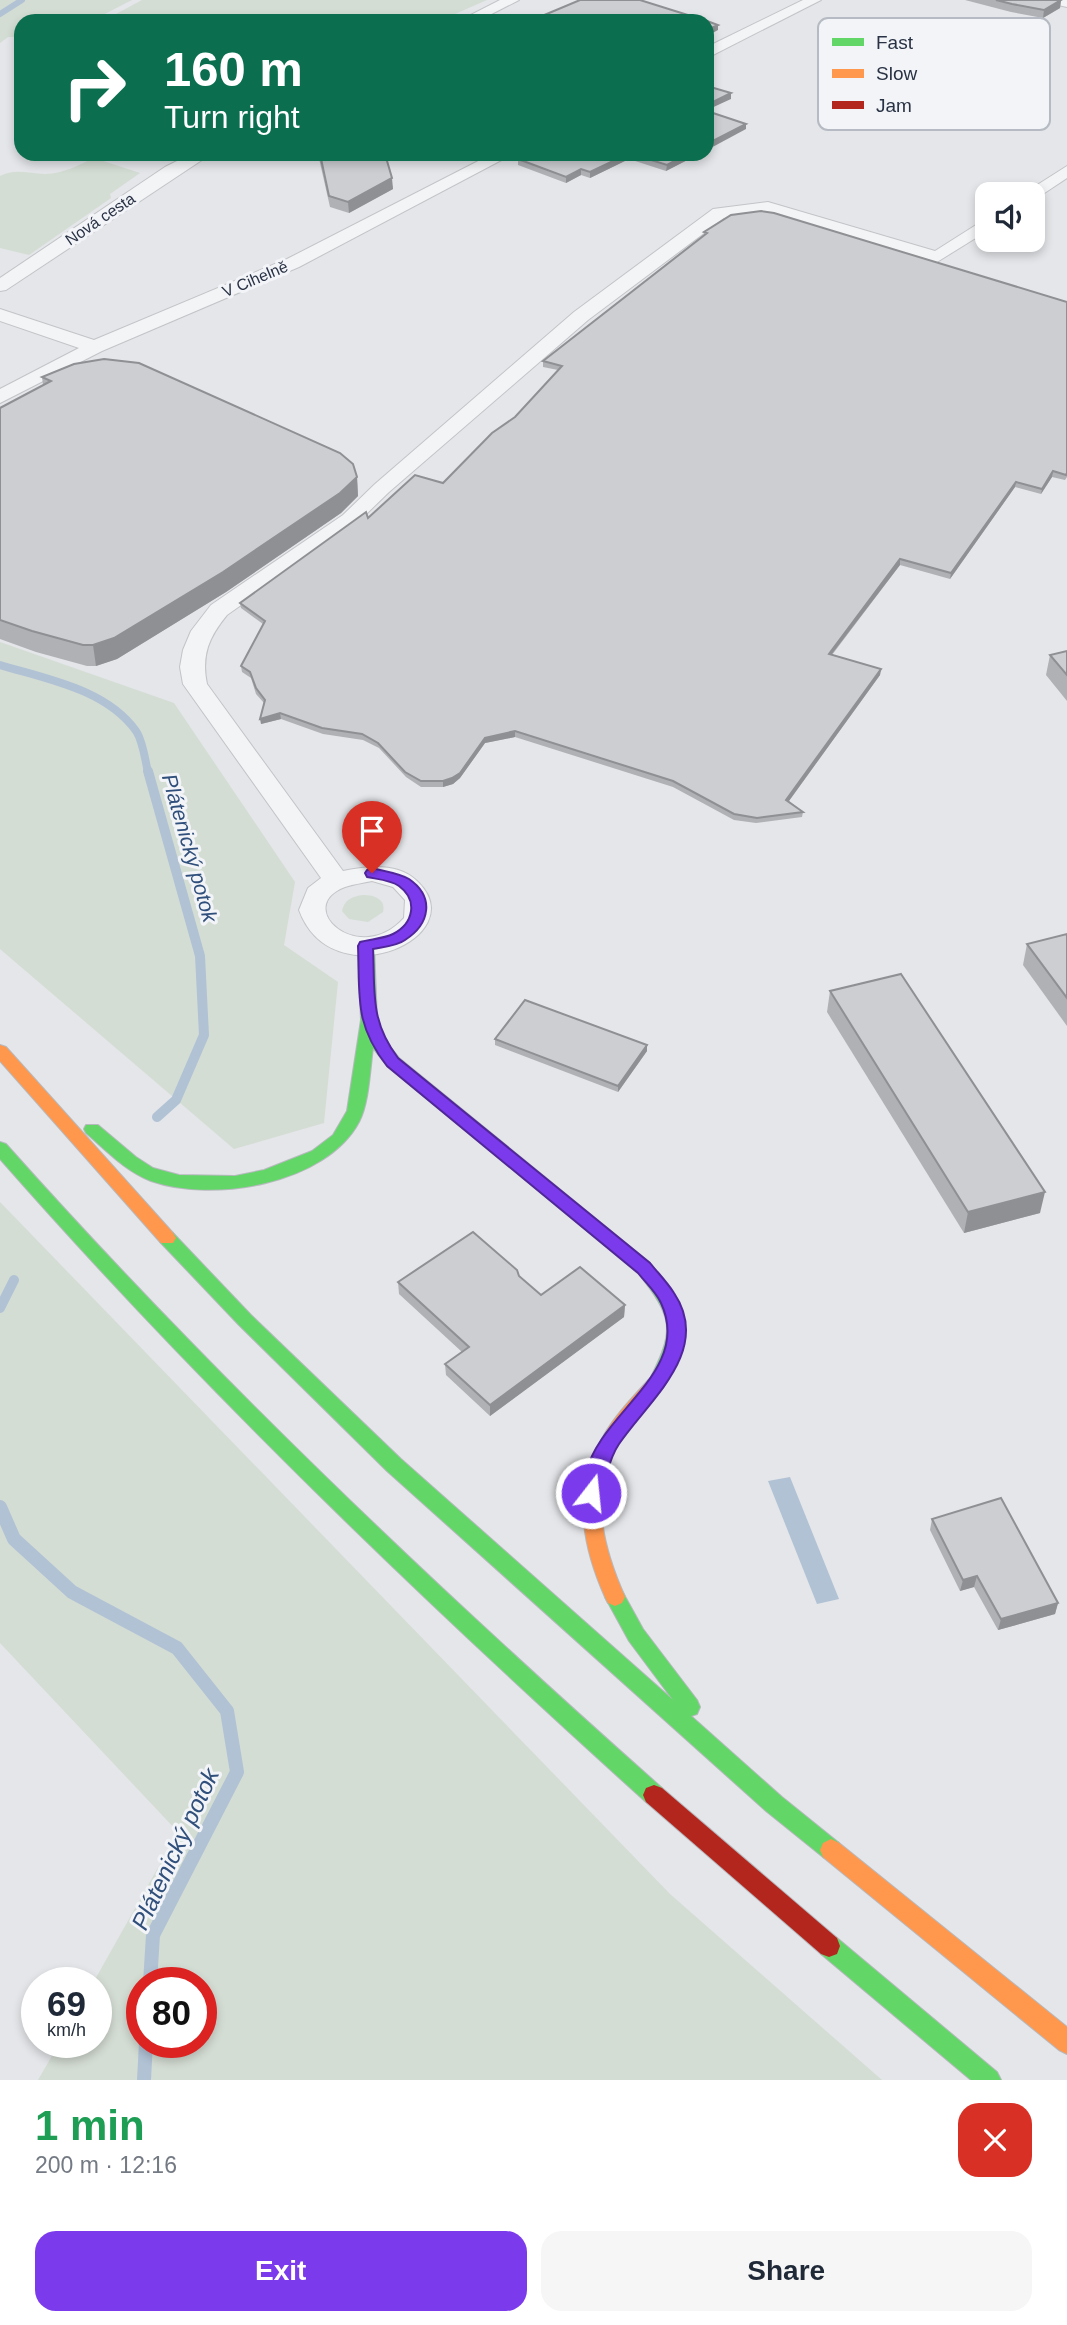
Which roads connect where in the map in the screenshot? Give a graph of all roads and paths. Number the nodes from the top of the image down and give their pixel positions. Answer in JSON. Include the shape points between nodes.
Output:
{"nodes":[{"id":1,"x":512,"y":0,"type":"edge"},
{"id":2,"x":814,"y":0,"type":"edge"},
{"id":3,"x":1054,"y":0,"type":"edge"},
{"id":4,"x":1067,"y":4,"type":"edge"},
{"id":5,"x":481,"y":14,"type":"edge"},
{"id":6,"x":714,"y":50,"type":"edge"},
{"id":7,"x":190,"y":161,"type":"edge"},
{"id":8,"x":491,"y":161,"type":"edge"},
{"id":9,"x":1067,"y":171,"type":"edge"},
{"id":10,"x":1045,"y":185,"type":"edge"},
{"id":11,"x":975,"y":231,"type":"edge"},
{"id":12,"x":0,"y":286,"type":"edge"},
{"id":13,"x":0,"y":315,"type":"edge"},
{"id":14,"x":95,"y":347,"type":"junction"},
{"id":15,"x":0,"y":397,"type":"edge"},
{"id":16,"x":336,"y":880,"type":"junction"},
{"id":17,"x":366,"y":946,"type":"junction"},
{"id":18,"x":369,"y":1020,"type":"junction"},
{"id":19,"x":2,"y":1054,"type":"edge"},
{"id":20,"x":0,"y":1148,"type":"edge"},
{"id":21,"x":774,"y":1804,"type":"junction"},
{"id":22,"x":838,"y":1955,"type":"junction"},
{"id":23,"x":902,"y":2028,"type":"dead end"},
{"id":24,"x":1067,"y":2042,"type":"edge"},
{"id":25,"x":989,"y":2080,"type":"edge"}],
"edges":[{"from":1,"to":5,"type":"street"},
{"from":2,"to":6,"type":"street"},
{"from":3,"to":4,"type":"street"},
{"from":7,"to":12,"type":"street","name":"Nová cesta"},
{"from":8,"to":14,"type":"street","name":"V Cihelně","via":[[293,263]]},
{"from":9,"to":10,"type":"street"},
{"from":11,"to":16,"type":"street","via":[[937,257],[768,207],[719,213],[581,316],[350,519],[219,610],[194,650],[195,684]]},
{"from":13,"to":14,"type":"street"},
{"from":14,"to":15,"type":"street","name":"V Cihelně"},
{"from":16,"to":17,"type":"street","via":[[315,898],[313,921],[332,940]]},
{"from":16,"to":17,"type":"street","via":[[372,873],[390,876],[412,888],[418,897],[418,919],[410,929],[383,944]]},
{"from":17,"to":18,"type":"highway"},
{"from":18,"to":19,"type":"highway","via":[[354,1116],[340,1140],[306,1163],[246,1180],[208,1184],[175,1182],[139,1167]]},
{"from":18,"to":21,"type":"highway","via":[[393,1062],[644,1268],[668,1298],[674,1316],[674,1351],[659,1382],[612,1439],[597,1468],[591,1493],[596,1544],[618,1607],[669,1681]]},
{"from":19,"to":21,"type":"highway","via":[[245,1320],[394,1465]]},
{"from":20,"to":22,"type":"highway","via":[[187,1356],[468,1630]]},
{"from":21,"to":24,"type":"highway"},
{"from":22,"to":23,"type":"highway"},
{"from":22,"to":25,"type":"highway"}]}
